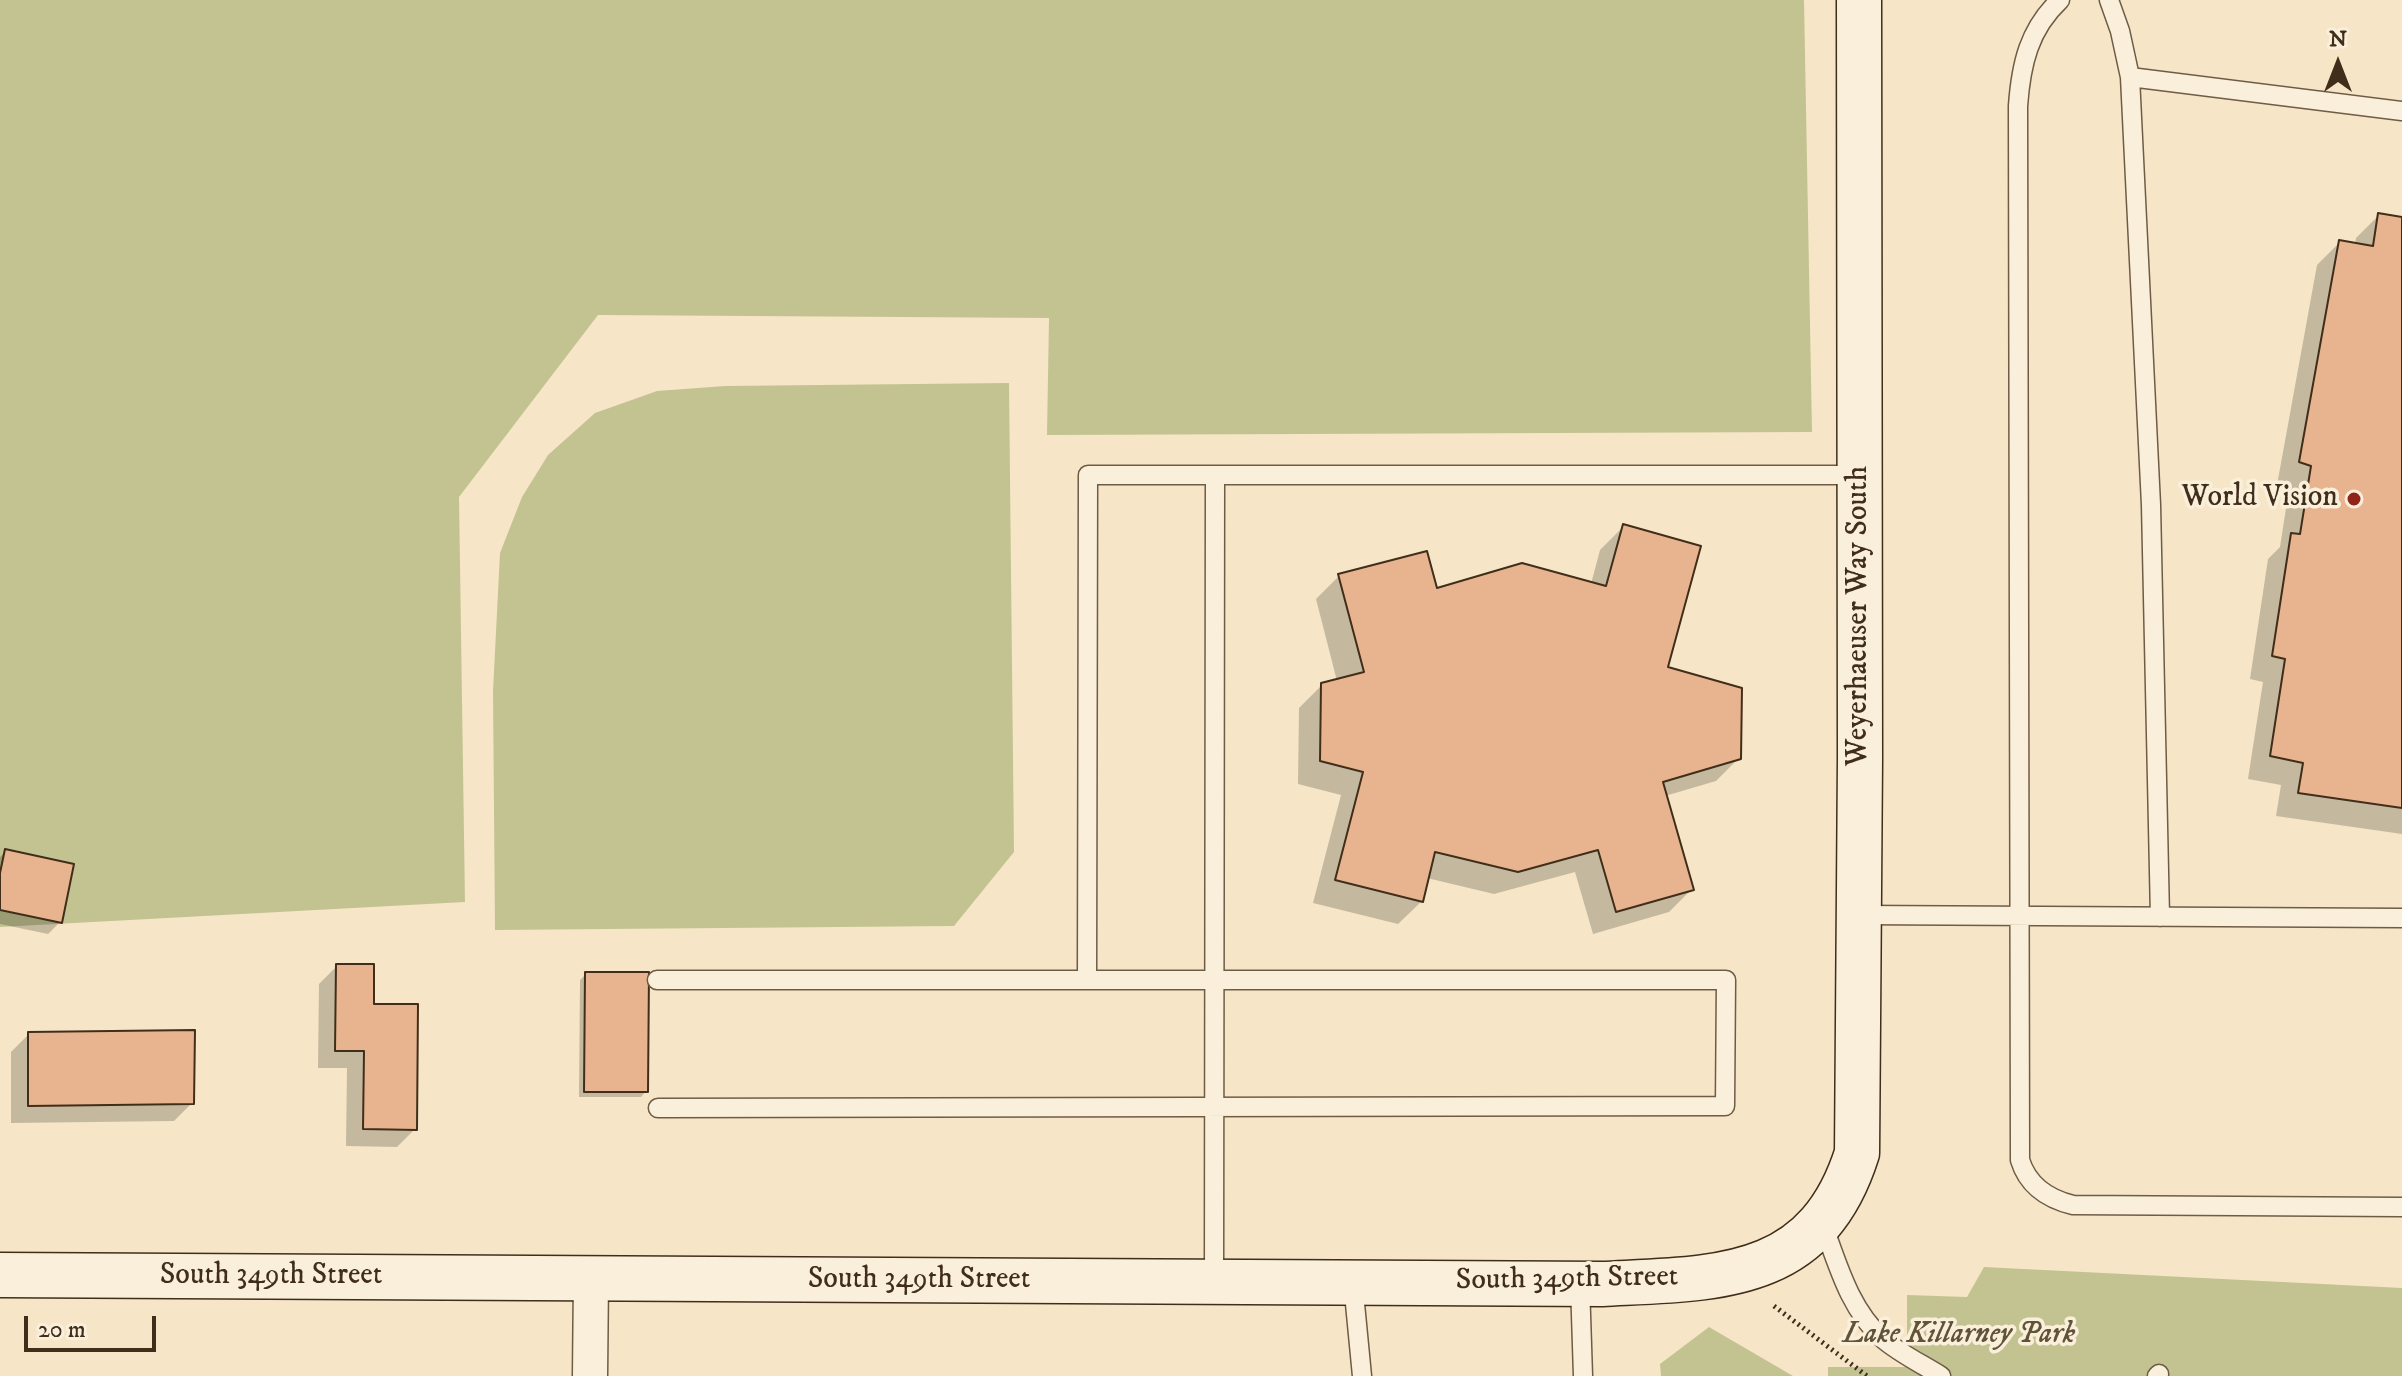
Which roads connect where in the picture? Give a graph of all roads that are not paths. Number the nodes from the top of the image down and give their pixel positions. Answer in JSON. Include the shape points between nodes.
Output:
{"nodes":[{"id":1,"x":1859,"y":0,"type":"edge"},
{"id":2,"x":2060,"y":0,"type":"edge"},
{"id":3,"x":2109,"y":0,"type":"edge"},
{"id":4,"x":2130,"y":77,"type":"junction"},
{"id":5,"x":2402,"y":111,"type":"edge"},
{"id":6,"x":1215,"y":475,"type":"junction"},
{"id":7,"x":1860,"y":475,"type":"junction"},
{"id":8,"x":1859,"y":915,"type":"junction"},
{"id":9,"x":2019,"y":916,"type":"junction"},
{"id":10,"x":2160,"y":917,"type":"junction"},
{"id":11,"x":2402,"y":918,"type":"edge"},
{"id":12,"x":657,"y":980,"type":"dead end"},
{"id":13,"x":1087,"y":980,"type":"junction"},
{"id":14,"x":1215,"y":980,"type":"junction"},
{"id":15,"x":1214,"y":1106,"type":"junction"},
{"id":16,"x":658,"y":1108,"type":"dead end"},
{"id":17,"x":2402,"y":1207,"type":"edge"},
{"id":18,"x":1822,"y":1222,"type":"junction"},
{"id":19,"x":0,"y":1275,"type":"edge"},
{"id":20,"x":591,"y":1278,"type":"junction"},
{"id":21,"x":1214,"y":1282,"type":"junction"},
{"id":22,"x":1353,"y":1283,"type":"junction"},
{"id":23,"x":1580,"y":1284,"type":"junction"},
{"id":24,"x":590,"y":1376,"type":"edge"},
{"id":25,"x":1362,"y":1376,"type":"edge"},
{"id":26,"x":1583,"y":1376,"type":"edge"},
{"id":27,"x":1941,"y":1376,"type":"edge"}],
"edges":[{"from":1,"to":7,"type":"street","name":"Weyerhaeuser Way South"},
{"from":2,"to":9,"type":"lane","via":[[2032,36],[2021,70],[2018,106]]},
{"from":3,"to":4,"type":"lane"},
{"from":4,"to":5,"type":"lane"},
{"from":4,"to":10,"type":"lane","via":[[2151,505]]},
{"from":6,"to":7,"type":"lane"},
{"from":6,"to":13,"type":"lane","via":[[1088,475]]},
{"from":6,"to":14,"type":"lane"},
{"from":7,"to":8,"type":"street","name":"Weyerhaeuser Way South"},
{"from":8,"to":9,"type":"lane"},
{"from":8,"to":18,"type":"street","name":"Weyerhaeuser Way South","via":[[1857,1153],[1847,1184]]},
{"from":9,"to":10,"type":"lane"},
{"from":9,"to":17,"type":"lane","via":[[2020,1160],[2024,1175],[2039,1191],[2073,1205]]},
{"from":10,"to":11,"type":"lane"},
{"from":12,"to":13,"type":"lane"},
{"from":13,"to":14,"type":"lane"},
{"from":14,"to":15,"type":"lane"},
{"from":14,"to":15,"type":"lane","via":[[1726,980],[1725,1106]]},
{"from":15,"to":16,"type":"lane"},
{"from":15,"to":21,"type":"lane"},
{"from":18,"to":23,"type":"street","name":"South 349th Street","via":[[1767,1263],[1664,1281]]},
{"from":18,"to":27,"type":"lane","via":[[1862,1315],[1883,1339]]},
{"from":19,"to":20,"type":"street","name":"South 349th Street"},
{"from":20,"to":21,"type":"street","name":"South 349th Street"},
{"from":20,"to":24,"type":"street"},
{"from":21,"to":22,"type":"street","name":"South 349th Street"},
{"from":22,"to":23,"type":"street","name":"South 349th Street"},
{"from":22,"to":25,"type":"lane"},
{"from":23,"to":26,"type":"lane"}]}
